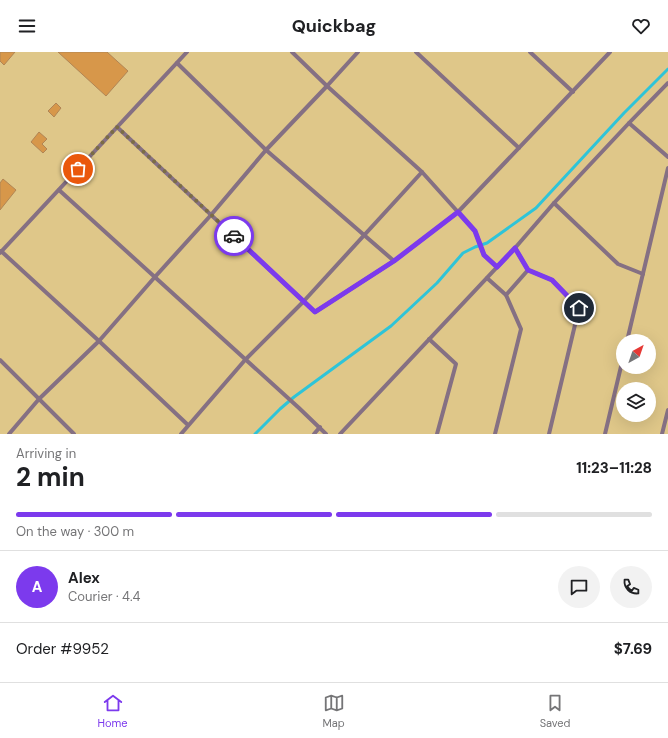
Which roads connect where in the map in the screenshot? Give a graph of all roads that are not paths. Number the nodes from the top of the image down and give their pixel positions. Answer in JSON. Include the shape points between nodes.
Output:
{"nodes":[{"id":1,"x":187,"y":52,"type":"edge"},
{"id":2,"x":292,"y":52,"type":"edge"},
{"id":3,"x":358,"y":52,"type":"edge"},
{"id":4,"x":416,"y":52,"type":"edge"},
{"id":5,"x":530,"y":52,"type":"edge"},
{"id":6,"x":610,"y":52,"type":"edge"},
{"id":7,"x":177,"y":63,"type":"junction"},
{"id":8,"x":668,"y":83,"type":"edge"},
{"id":9,"x":327,"y":86,"type":"junction"},
{"id":10,"x":572,"y":92,"type":"junction"},
{"id":11,"x":628,"y":122,"type":"junction"},
{"id":12,"x":117,"y":127,"type":"junction"},
{"id":13,"x":519,"y":148,"type":"junction"},
{"id":14,"x":266,"y":150,"type":"junction"},
{"id":15,"x":668,"y":157,"type":"edge"},
{"id":16,"x":668,"y":168,"type":"edge"},
{"id":17,"x":422,"y":172,"type":"junction"},
{"id":18,"x":59,"y":190,"type":"junction"},
{"id":19,"x":554,"y":203,"type":"junction"},
{"id":20,"x":458,"y":212,"type":"junction"},
{"id":21,"x":212,"y":215,"type":"junction"},
{"id":22,"x":365,"y":236,"type":"junction"},
{"id":23,"x":515,"y":248,"type":"junction"},
{"id":24,"x":1,"y":252,"type":"edge"},
{"id":25,"x":394,"y":261,"type":"junction"},
{"id":26,"x":497,"y":267,"type":"junction"},
{"id":27,"x":528,"y":270,"type":"junction"},
{"id":28,"x":643,"y":274,"type":"junction"},
{"id":29,"x":154,"y":278,"type":"junction"},
{"id":30,"x":487,"y":278,"type":"junction"},
{"id":31,"x":506,"y":295,"type":"junction"},
{"id":32,"x":303,"y":302,"type":"junction"},
{"id":33,"x":629,"y":334,"type":"edge"},
{"id":34,"x":429,"y":339,"type":"junction"},
{"id":35,"x":99,"y":341,"type":"junction"},
{"id":36,"x":0,"y":360,"type":"edge"},
{"id":37,"x":245,"y":360,"type":"junction"},
{"id":38,"x":619,"y":374,"type":"edge"},
{"id":39,"x":39,"y":399,"type":"junction"},
{"id":40,"x":668,"y":410,"type":"edge"},
{"id":41,"x":188,"y":425,"type":"junction"},
{"id":42,"x":320,"y":427,"type":"junction"},
{"id":43,"x":9,"y":434,"type":"edge"},
{"id":44,"x":74,"y":434,"type":"edge"},
{"id":45,"x":181,"y":434,"type":"edge"},
{"id":46,"x":314,"y":434,"type":"edge"},
{"id":47,"x":326,"y":434,"type":"edge"},
{"id":48,"x":340,"y":434,"type":"edge"},
{"id":49,"x":437,"y":434,"type":"edge"},
{"id":50,"x":495,"y":434,"type":"edge"},
{"id":51,"x":549,"y":434,"type":"edge"},
{"id":52,"x":605,"y":434,"type":"edge"},
{"id":53,"x":662,"y":434,"type":"edge"}],
"edges":[{"from":1,"to":7,"type":"street"},
{"from":2,"to":9,"type":"street"},
{"from":3,"to":9,"type":"street"},
{"from":4,"to":13,"type":"street"},
{"from":5,"to":10,"type":"street"},
{"from":6,"to":10,"type":"street"},
{"from":7,"to":12,"type":"street"},
{"from":7,"to":14,"type":"street"},
{"from":8,"to":11,"type":"street"},
{"from":9,"to":14,"type":"street"},
{"from":9,"to":17,"type":"street"},
{"from":10,"to":13,"type":"street"},
{"from":11,"to":15,"type":"street"},
{"from":11,"to":19,"type":"street"},
{"from":12,"to":18,"type":"street"},
{"from":12,"to":21,"type":"street"},
{"from":13,"to":20,"type":"street"},
{"from":14,"to":21,"type":"street"},
{"from":14,"to":22,"type":"street"},
{"from":16,"to":28,"type":"street"},
{"from":17,"to":20,"type":"street"},
{"from":17,"to":22,"type":"street"},
{"from":18,"to":24,"type":"street"},
{"from":18,"to":29,"type":"street"},
{"from":19,"to":23,"type":"street"},
{"from":19,"to":28,"type":"street","via":[[618,264]]},
{"from":20,"to":25,"type":"street"},
{"from":20,"to":26,"type":"street","via":[[475,231],[484,255]]},
{"from":21,"to":29,"type":"street"},
{"from":21,"to":32,"type":"street"},
{"from":22,"to":25,"type":"street"},
{"from":22,"to":32,"type":"street"},
{"from":23,"to":26,"type":"street"},
{"from":23,"to":27,"type":"street"},
{"from":24,"to":35,"type":"street"},
{"from":25,"to":32,"type":"street","via":[[315,312]]},
{"from":26,"to":30,"type":"street"},
{"from":27,"to":31,"type":"street"},
{"from":27,"to":51,"type":"street","via":[[552,280],[579,308]]},
{"from":28,"to":33,"type":"street"},
{"from":29,"to":35,"type":"street"},
{"from":29,"to":37,"type":"street"},
{"from":30,"to":31,"type":"street"},
{"from":30,"to":34,"type":"street"},
{"from":31,"to":50,"type":"street","via":[[521,329]]},
{"from":32,"to":37,"type":"street"},
{"from":34,"to":48,"type":"street"},
{"from":34,"to":49,"type":"street","via":[[456,364]]},
{"from":35,"to":39,"type":"street"},
{"from":35,"to":41,"type":"street"},
{"from":36,"to":39,"type":"street"},
{"from":37,"to":41,"type":"street"},
{"from":37,"to":42,"type":"street"},
{"from":38,"to":52,"type":"street"},
{"from":39,"to":43,"type":"street"},
{"from":39,"to":44,"type":"street"},
{"from":40,"to":53,"type":"street"},
{"from":41,"to":45,"type":"street"},
{"from":42,"to":46,"type":"street"},
{"from":42,"to":47,"type":"street"}]}
